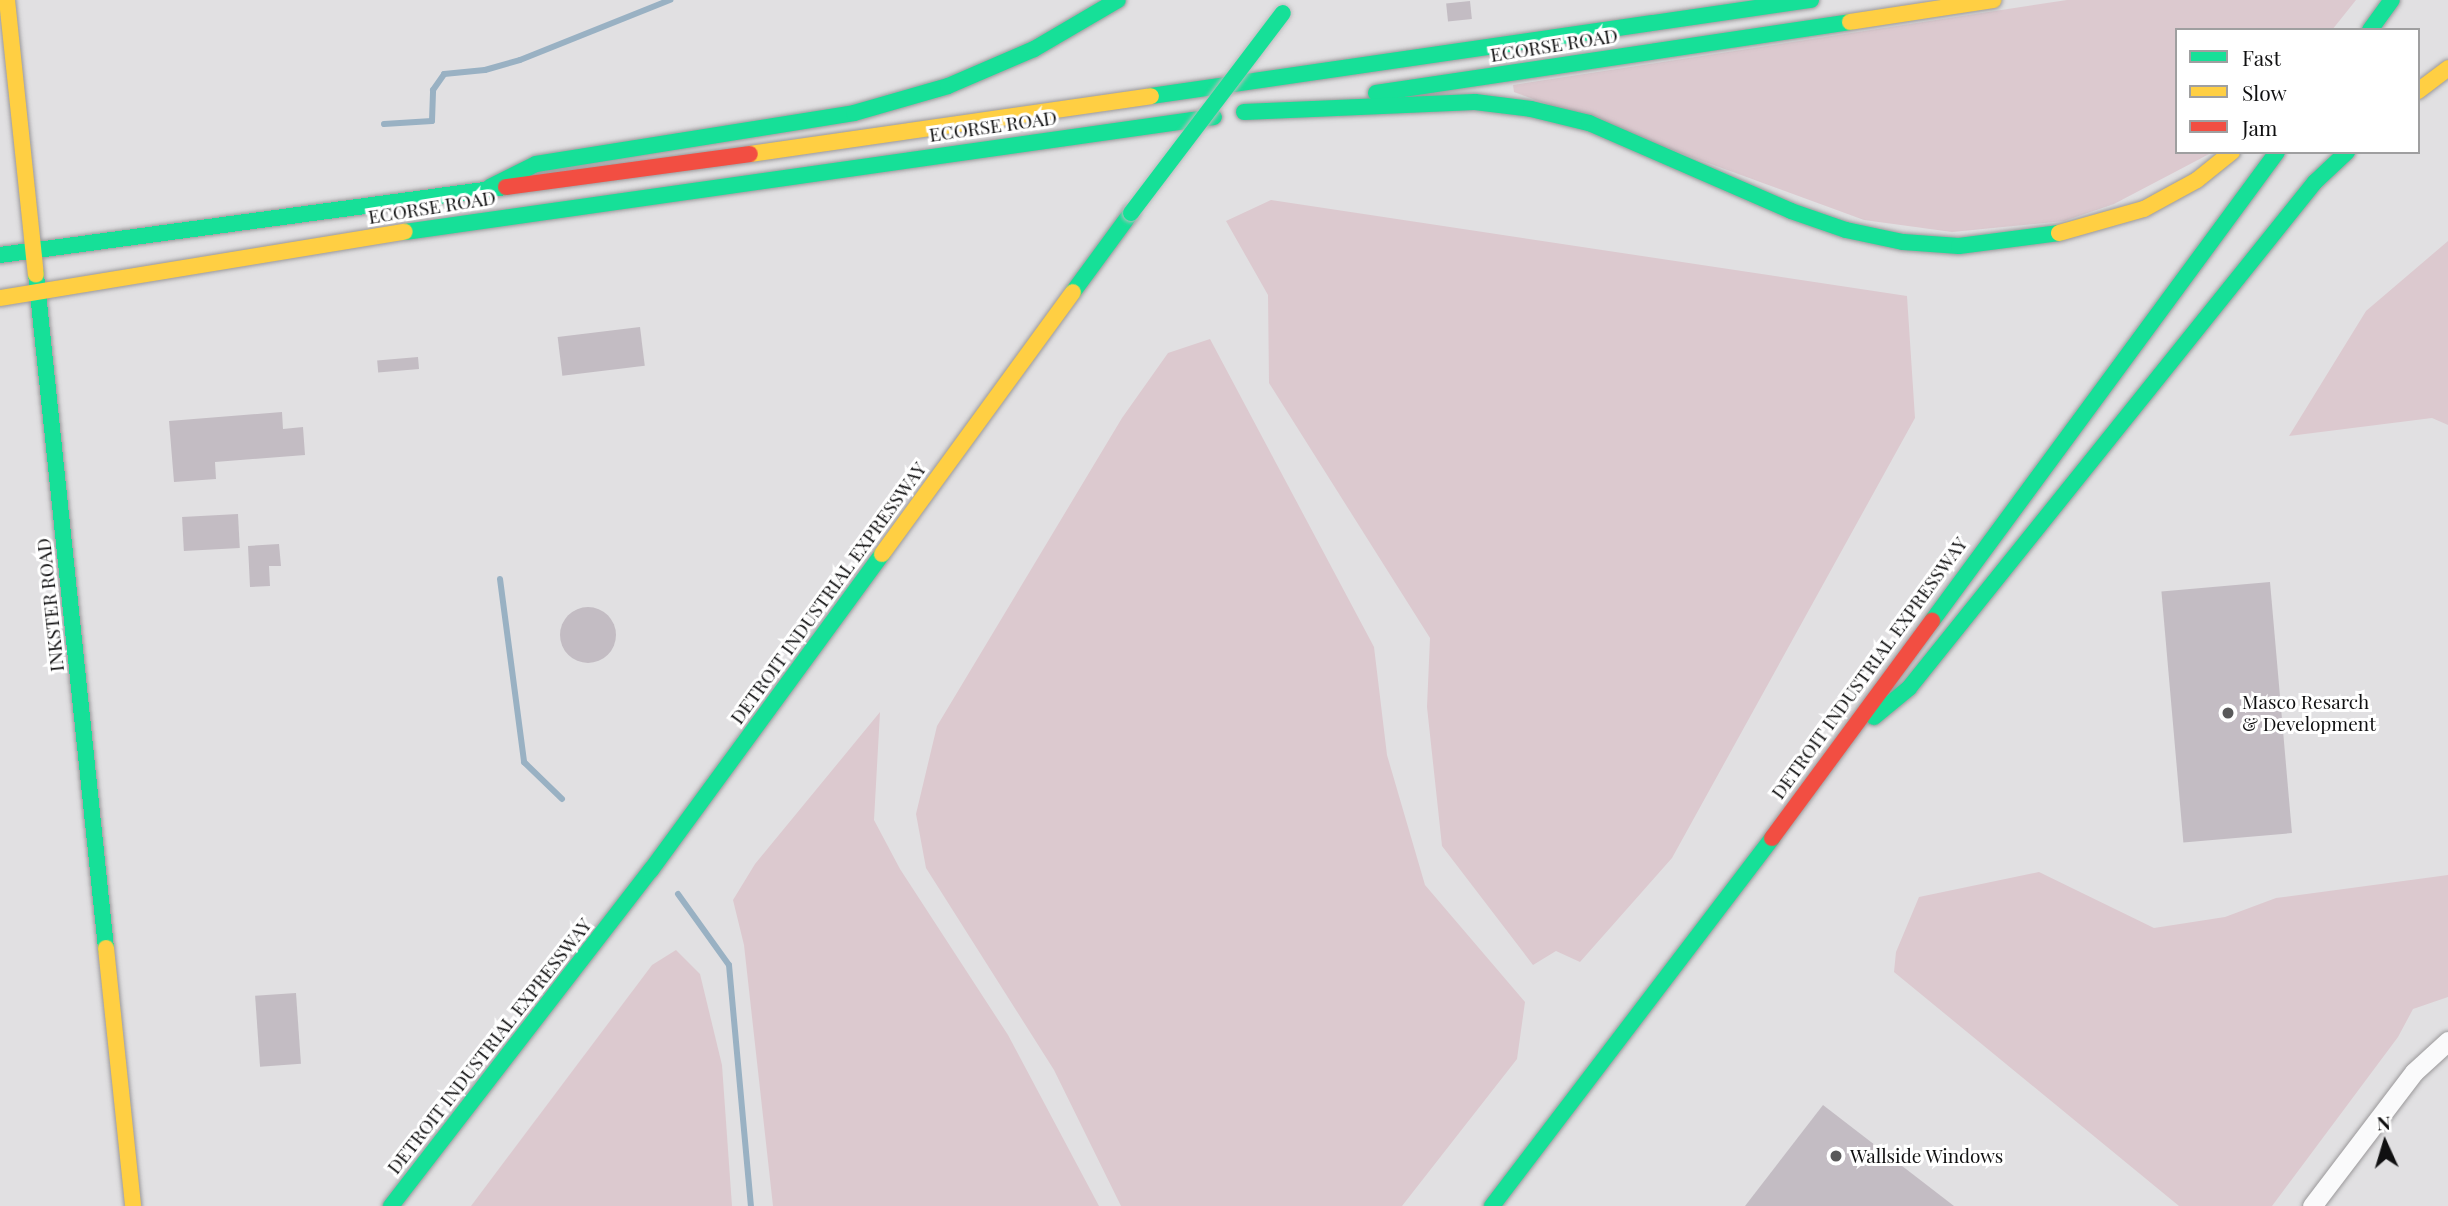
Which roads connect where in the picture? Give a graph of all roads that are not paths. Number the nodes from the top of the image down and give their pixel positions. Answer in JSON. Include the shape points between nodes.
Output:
{"nodes":[{"id":1,"x":7,"y":0,"type":"edge"},
{"id":2,"x":1118,"y":0,"type":"edge"},
{"id":3,"x":1294,"y":0,"type":"edge"},
{"id":4,"x":1811,"y":0,"type":"edge"},
{"id":5,"x":1993,"y":0,"type":"edge"},
{"id":6,"x":2392,"y":0,"type":"edge"},
{"id":7,"x":2371,"y":28,"type":"edge"},
{"id":8,"x":2448,"y":68,"type":"edge"},
{"id":9,"x":2420,"y":89,"type":"edge"},
{"id":10,"x":1244,"y":112,"type":"junction"},
{"id":11,"x":2230,"y":154,"type":"edge"},
{"id":12,"x":2276,"y":154,"type":"edge"},
{"id":13,"x":2345,"y":154,"type":"edge"},
{"id":14,"x":491,"y":187,"type":"junction"},
{"id":15,"x":34,"y":251,"type":"junction"},
{"id":16,"x":0,"y":255,"type":"edge"},
{"id":17,"x":38,"y":294,"type":"junction"},
{"id":18,"x":0,"y":298,"type":"edge"},
{"id":19,"x":1833,"y":750,"type":"junction"},
{"id":20,"x":2448,"y":1041,"type":"edge"},
{"id":21,"x":133,"y":1206,"type":"edge"},
{"id":22,"x":391,"y":1206,"type":"edge"},
{"id":23,"x":1492,"y":1206,"type":"edge"},
{"id":24,"x":2312,"y":1206,"type":"edge"}],
"edges":[{"from":1,"to":15,"type":"main road","name":"INKSTER ROAD"},
{"from":2,"to":14,"type":"main road","via":[[1034,49],[947,86],[855,113],[536,164]]},
{"from":3,"to":22,"type":"main road","name":"DETROIT INDUSTRIAL EXPRESSWAY","bridge":true,"via":[[1131,214],[651,870]]},
{"from":4,"to":14,"type":"main road","name":"ECORSE ROAD","via":[[686,163]]},
{"from":5,"to":10,"type":"main road","name":"ECORSE ROAD"},
{"from":6,"to":7,"type":"main road"},
{"from":8,"to":9,"type":"main road"},
{"from":10,"to":11,"type":"main road","via":[[1475,102],[1531,109],[1589,123],[1791,211],[1846,230],[1903,242],[1959,246],[2080,230],[2144,209],[2197,180]]},
{"from":10,"to":17,"type":"main road","name":"ECORSE ROAD","via":[[419,230]]},
{"from":12,"to":19,"type":"main road","name":"DETROIT INDUSTRIAL EXPRESSWAY"},
{"from":13,"to":19,"type":"main road","via":[[2315,182],[1909,688]]},
{"from":14,"to":15,"type":"main road","name":"ECORSE ROAD"},
{"from":15,"to":16,"type":"main road","name":"ECORSE ROAD"},
{"from":15,"to":17,"type":"main road","name":"INKSTER ROAD"},
{"from":17,"to":18,"type":"main road","name":"ECORSE ROAD"},
{"from":17,"to":21,"type":"main road","name":"INKSTER ROAD"},
{"from":19,"to":23,"type":"main road","name":"DETROIT INDUSTRIAL EXPRESSWAY","via":[[1697,940]]},
{"from":20,"to":24,"type":"street","via":[[2414,1072]]}]}
